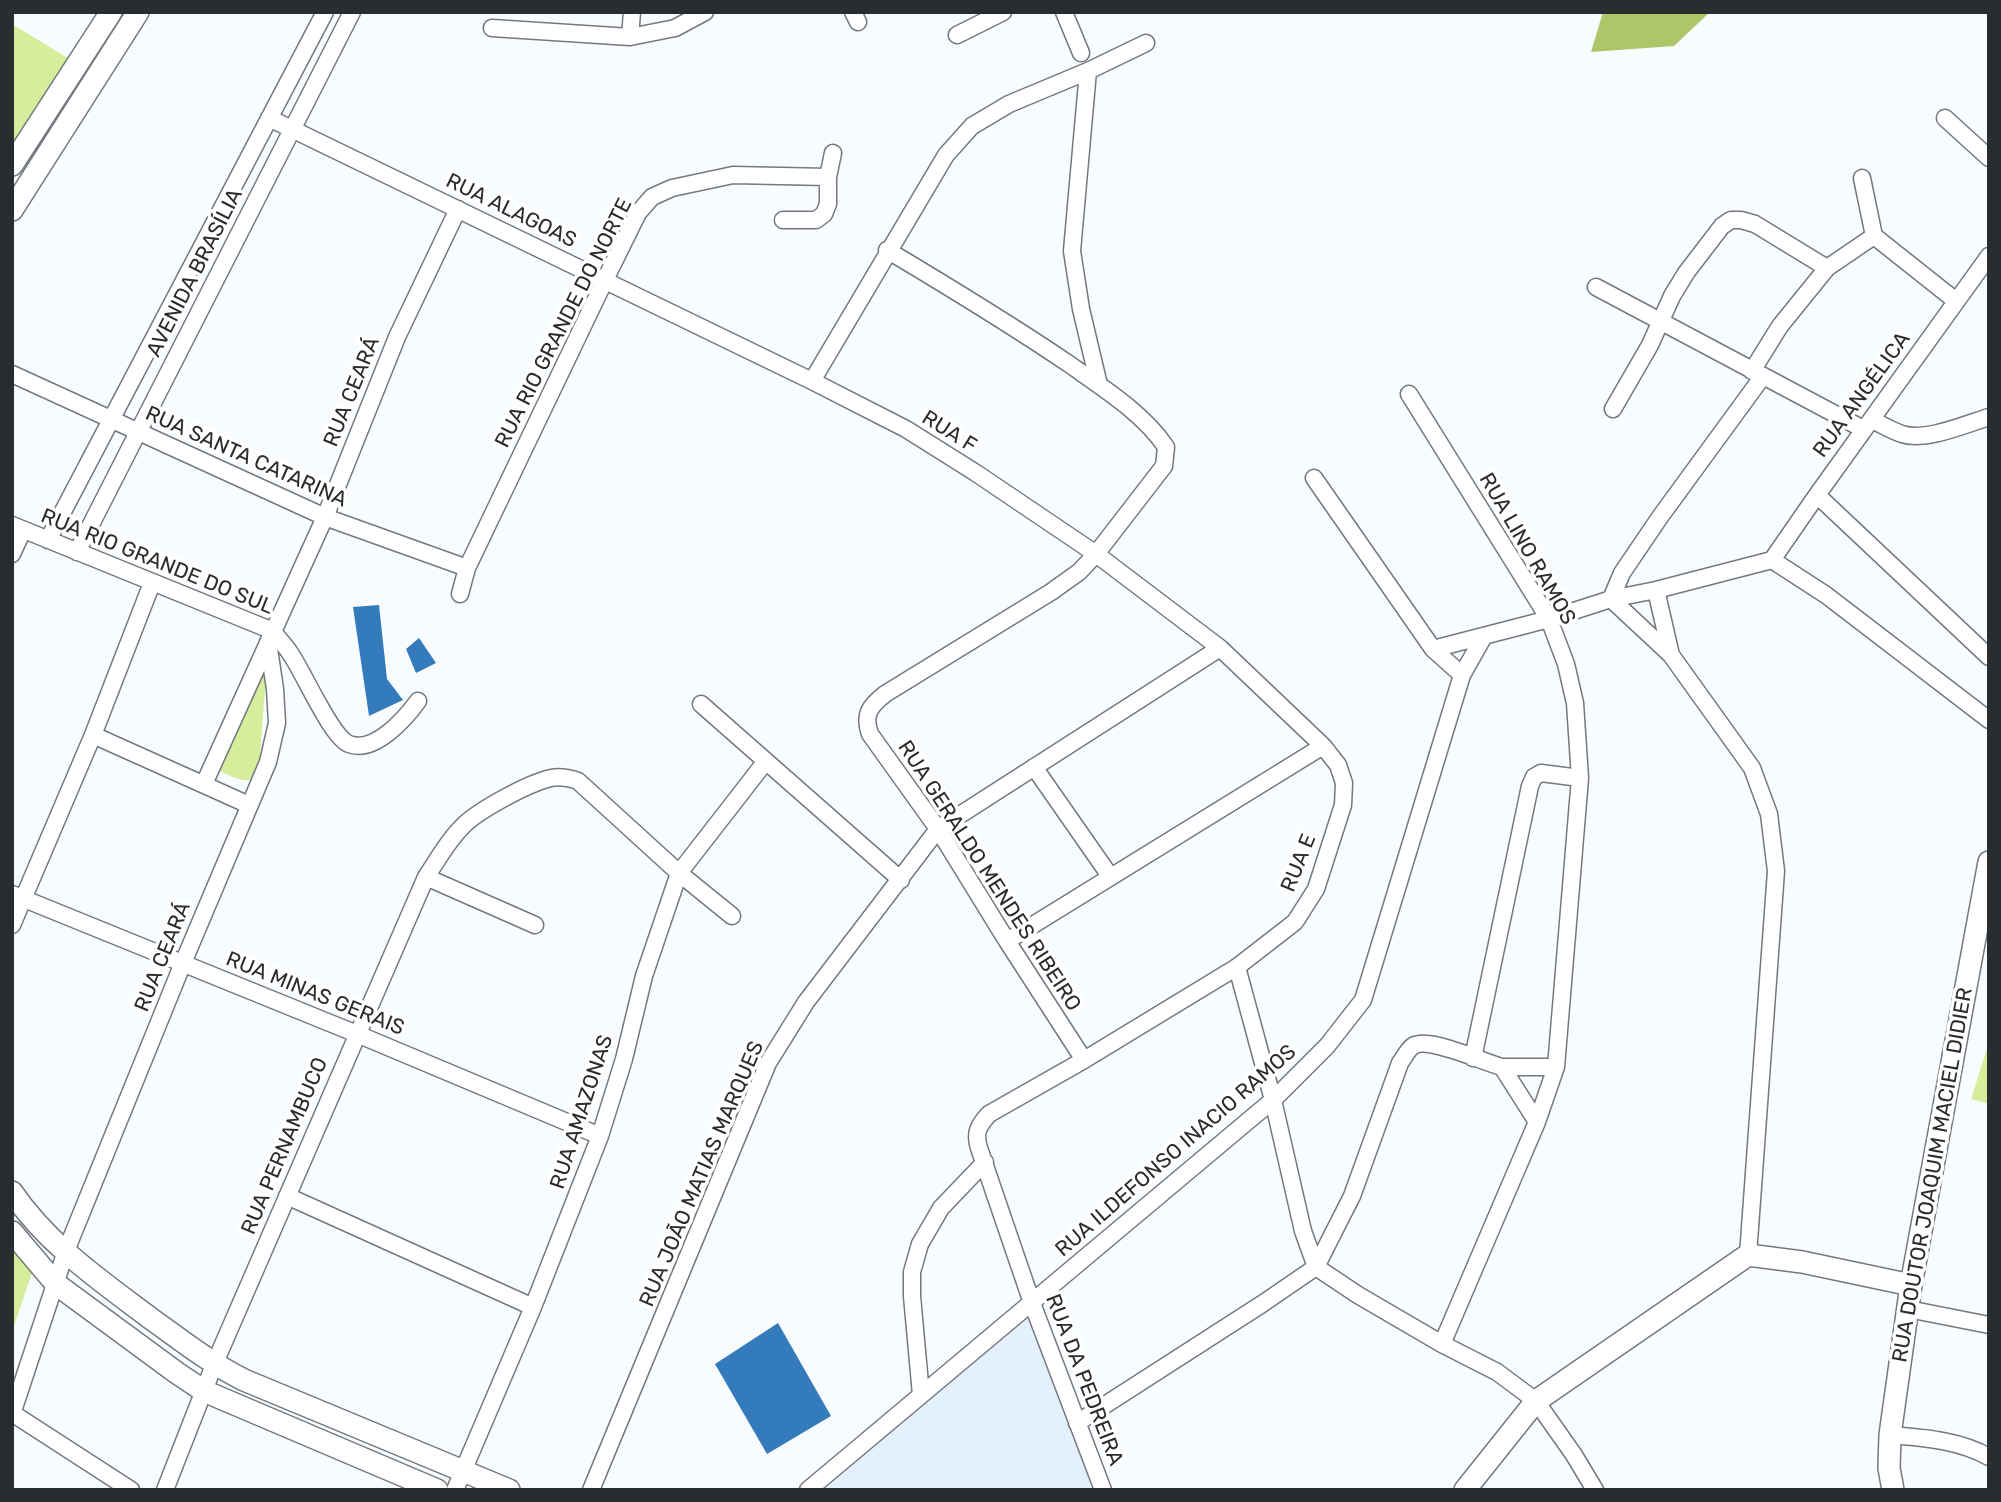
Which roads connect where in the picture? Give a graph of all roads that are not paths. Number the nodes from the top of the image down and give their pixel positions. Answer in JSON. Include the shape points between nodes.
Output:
{"nodes":[{"id":1,"x":111,"y":12,"type":"edge"},
{"id":2,"x":138,"y":12,"type":"edge"},
{"id":3,"x":325,"y":12,"type":"edge"},
{"id":4,"x":352,"y":12,"type":"edge"},
{"id":5,"x":632,"y":12,"type":"edge"},
{"id":6,"x":705,"y":12,"type":"edge"},
{"id":7,"x":1003,"y":12,"type":"edge"},
{"id":8,"x":1064,"y":12,"type":"edge"},
{"id":9,"x":492,"y":28,"type":"dead end"},
{"id":10,"x":957,"y":35,"type":"dead end"},
{"id":11,"x":630,"y":37,"type":"junction"},
{"id":12,"x":1146,"y":43,"type":"dead end"},
{"id":13,"x":1081,"y":52,"type":"dead end"},
{"id":14,"x":1088,"y":71,"type":"junction"},
{"id":15,"x":269,"y":118,"type":"junction"},
{"id":16,"x":1945,"y":118,"type":"dead end"},
{"id":17,"x":292,"y":129,"type":"junction"},
{"id":18,"x":833,"y":153,"type":"dead end"},
{"id":19,"x":1989,"y":158,"type":"edge"},
{"id":20,"x":12,"y":165,"type":"edge"},
{"id":21,"x":828,"y":177,"type":"junction"},
{"id":22,"x":1862,"y":178,"type":"dead end"},
{"id":23,"x":458,"y":209,"type":"junction"},
{"id":24,"x":12,"y":210,"type":"edge"},
{"id":25,"x":783,"y":220,"type":"dead end"},
{"id":26,"x":1874,"y":236,"type":"junction"},
{"id":27,"x":887,"y":250,"type":"junction"},
{"id":28,"x":1989,"y":256,"type":"edge"},
{"id":29,"x":1827,"y":268,"type":"junction"},
{"id":30,"x":605,"y":281,"type":"junction"},
{"id":31,"x":1596,"y":287,"type":"dead end"},
{"id":32,"x":1956,"y":301,"type":"junction"},
{"id":33,"x":1660,"y":323,"type":"junction"},
{"id":34,"x":771,"y":361,"type":"joint"},
{"id":35,"x":1757,"y":373,"type":"junction"},
{"id":36,"x":12,"y":374,"type":"edge"},
{"id":37,"x":811,"y":381,"type":"junction"},
{"id":38,"x":1099,"y":385,"type":"junction"},
{"id":39,"x":1409,"y":394,"type":"dead end"},
{"id":40,"x":1613,"y":409,"type":"dead end"},
{"id":41,"x":1989,"y":417,"type":"edge"},
{"id":42,"x":111,"y":419,"type":"junction"},
{"id":43,"x":1867,"y":424,"type":"junction"},
{"id":44,"x":138,"y":431,"type":"junction"},
{"id":45,"x":1314,"y":478,"type":"dead end"},
{"id":46,"x":1816,"y":495,"type":"junction"},
{"id":47,"x":324,"y":517,"type":"junction"},
{"id":48,"x":17,"y":528,"type":"edge"},
{"id":49,"x":48,"y":540,"type":"junction"},
{"id":50,"x":77,"y":552,"type":"junction"},
{"id":51,"x":12,"y":554,"type":"edge"},
{"id":52,"x":1096,"y":554,"type":"junction"},
{"id":53,"x":1772,"y":560,"type":"junction"},
{"id":54,"x":467,"y":568,"type":"junction"},
{"id":55,"x":152,"y":583,"type":"junction"},
{"id":56,"x":1657,"y":590,"type":"junction"},
{"id":57,"x":460,"y":594,"type":"dead end"},
{"id":58,"x":1611,"y":599,"type":"junction"},
{"id":59,"x":1549,"y":619,"type":"junction"},
{"id":60,"x":270,"y":636,"type":"junction"},
{"id":61,"x":1484,"y":636,"type":"junction"},
{"id":62,"x":1220,"y":648,"type":"junction"},
{"id":63,"x":1433,"y":649,"type":"junction"},
{"id":64,"x":1671,"y":655,"type":"junction"},
{"id":65,"x":1989,"y":657,"type":"edge"},
{"id":66,"x":1462,"y":675,"type":"junction"},
{"id":67,"x":418,"y":701,"type":"dead end"},
{"id":68,"x":701,"y":704,"type":"dead end"},
{"id":69,"x":1989,"y":720,"type":"edge"},
{"id":70,"x":93,"y":734,"type":"junction"},
{"id":71,"x":1323,"y":746,"type":"junction"},
{"id":72,"x":766,"y":761,"type":"junction"},
{"id":73,"x":1034,"y":767,"type":"junction"},
{"id":74,"x":1580,"y":778,"type":"junction"},
{"id":75,"x":204,"y":784,"type":"junction"},
{"id":76,"x":249,"y":805,"type":"junction"},
{"id":77,"x":938,"y":829,"type":"junction"},
{"id":78,"x":1989,"y":862,"type":"edge"},
{"id":79,"x":679,"y":873,"type":"junction"},
{"id":80,"x":1110,"y":876,"type":"junction"},
{"id":81,"x":426,"y":877,"type":"junction"},
{"id":82,"x":901,"y":880,"type":"junction"},
{"id":83,"x":18,"y":897,"type":"edge"},
{"id":84,"x":732,"y":916,"type":"dead end"},
{"id":85,"x":12,"y":925,"type":"edge"},
{"id":86,"x":535,"y":925,"type":"dead end"},
{"id":87,"x":1007,"y":942,"type":"junction"},
{"id":88,"x":183,"y":963,"type":"junction"},
{"id":89,"x":1237,"y":967,"type":"junction"},
{"id":90,"x":356,"y":1034,"type":"junction"},
{"id":91,"x":1473,"y":1058,"type":"junction"},
{"id":92,"x":1084,"y":1060,"type":"junction"},
{"id":93,"x":1502,"y":1067,"type":"junction"},
{"id":94,"x":1556,"y":1067,"type":"junction"},
{"id":95,"x":1273,"y":1100,"type":"junction"},
{"id":96,"x":1537,"y":1122,"type":"junction"},
{"id":97,"x":979,"y":1125,"type":"joint"},
{"id":98,"x":600,"y":1136,"type":"junction"},
{"id":99,"x":985,"y":1163,"type":"junction"},
{"id":100,"x":12,"y":1192,"type":"edge"},
{"id":101,"x":287,"y":1196,"type":"junction"},
{"id":102,"x":12,"y":1232,"type":"edge"},
{"id":103,"x":66,"y":1251,"type":"junction"},
{"id":104,"x":1748,"y":1255,"type":"junction"},
{"id":105,"x":1317,"y":1267,"type":"junction"},
{"id":106,"x":56,"y":1284,"type":"junction"},
{"id":107,"x":1911,"y":1285,"type":"junction"},
{"id":108,"x":1032,"y":1303,"type":"junction"},
{"id":109,"x":533,"y":1307,"type":"junction"},
{"id":110,"x":1908,"y":1309,"type":"junction"},
{"id":111,"x":1989,"y":1325,"type":"edge"},
{"id":112,"x":1442,"y":1344,"type":"junction"},
{"id":113,"x":214,"y":1365,"type":"junction"},
{"id":114,"x":204,"y":1391,"type":"junction"},
{"id":115,"x":920,"y":1395,"type":"junction"},
{"id":116,"x":1536,"y":1401,"type":"junction"},
{"id":117,"x":12,"y":1413,"type":"edge"},
{"id":118,"x":1077,"y":1423,"type":"junction"},
{"id":119,"x":1890,"y":1435,"type":"junction"},
{"id":120,"x":1989,"y":1457,"type":"edge"},
{"id":121,"x":458,"y":1480,"type":"edge"},
{"id":122,"x":131,"y":1490,"type":"edge"},
{"id":123,"x":165,"y":1490,"type":"edge"},
{"id":124,"x":437,"y":1490,"type":"edge"},
{"id":125,"x":509,"y":1490,"type":"edge"},
{"id":126,"x":591,"y":1490,"type":"edge"},
{"id":127,"x":808,"y":1490,"type":"edge"},
{"id":128,"x":1103,"y":1490,"type":"edge"},
{"id":129,"x":1465,"y":1490,"type":"edge"},
{"id":130,"x":1595,"y":1490,"type":"edge"},
{"id":131,"x":1893,"y":1490,"type":"edge"}],
"edges":[{"from":1,"to":20,"type":"street"},
{"from":2,"to":24,"type":"street"},
{"from":3,"to":15,"type":"street","name":"AVENIDA BRASÍLIA"},
{"from":4,"to":17,"type":"street","name":"AVENIDA BRASÍLIA"},
{"from":5,"to":11,"type":"street"},
{"from":6,"to":11,"type":"street","via":[[675,28]]},
{"from":7,"to":10,"type":"street"},
{"from":8,"to":13,"type":"street"},
{"from":9,"to":11,"type":"street"},
{"from":12,"to":14,"type":"street"},
{"from":14,"to":27,"type":"street","via":[[1009,104],[972,126],[946,155]]},
{"from":14,"to":38,"type":"street","via":[[1072,251]]},
{"from":15,"to":17,"type":"street","name":"RUA ALAGOAS"},
{"from":15,"to":42,"type":"street","name":"AVENIDA BRASÍLIA"},
{"from":16,"to":19,"type":"street"},
{"from":17,"to":23,"type":"street","name":"RUA ALAGOAS"},
{"from":17,"to":44,"type":"street","name":"AVENIDA BRASÍLIA"},
{"from":18,"to":21,"type":"street"},
{"from":21,"to":25,"type":"street","via":[[824,214],[816,220]]},
{"from":21,"to":30,"type":"street","name":"RUA RIO GRANDE DO NORTE","via":[[733,175],[652,197],[638,214]]},
{"from":22,"to":26,"type":"street"},
{"from":23,"to":30,"type":"street","name":"RUA ALAGOAS"},
{"from":23,"to":47,"type":"street","name":"RUA CEARÁ","via":[[372,396]]},
{"from":26,"to":29,"type":"street"},
{"from":26,"to":32,"type":"street"},
{"from":27,"to":37,"type":"street"},
{"from":27,"to":38,"type":"street"},
{"from":28,"to":32,"type":"street","name":"RUA ANGÉLICA"},
{"from":29,"to":33,"type":"street","via":[[1755,224],[1731,220],[1686,274]]},
{"from":29,"to":35,"type":"street","via":[[1780,326]]},
{"from":30,"to":34,"type":"street","name":"RUA ALAGOAS"},
{"from":30,"to":54,"type":"street","name":"RUA RIO GRANDE DO NORTE"},
{"from":31,"to":33,"type":"street"},
{"from":32,"to":43,"type":"street","name":"RUA ANGÉLICA"},
{"from":33,"to":35,"type":"street"},
{"from":33,"to":40,"type":"street"},
{"from":34,"to":37,"type":"street","name":"RUA F"},
{"from":35,"to":43,"type":"street"},
{"from":35,"to":58,"type":"street","via":[[1622,573]]},
{"from":36,"to":42,"type":"street","name":"RUA SANTA CATARINA"},
{"from":37,"to":52,"type":"street","name":"RUA F","via":[[906,429]]},
{"from":38,"to":52,"type":"street","via":[[1155,430],[1166,447],[1164,466]]},
{"from":39,"to":59,"type":"street","name":"RUA LINO RAMOS"},
{"from":41,"to":43,"type":"street","via":[[1917,436]]},
{"from":42,"to":44,"type":"street","name":"RUA SANTA CATARINA"},
{"from":42,"to":49,"type":"street","name":"AVENIDA BRASÍLIA"},
{"from":43,"to":46,"type":"street","name":"RUA ANGÉLICA"},
{"from":44,"to":47,"type":"street","name":"RUA SANTA CATARINA"},
{"from":44,"to":50,"type":"street","name":"AVENIDA BRASÍLIA"},
{"from":45,"to":63,"type":"street"},
{"from":46,"to":53,"type":"street","name":"RUA ANGÉLICA"},
{"from":46,"to":65,"type":"street"},
{"from":47,"to":54,"type":"street","name":"RUA SANTA CATARINA"},
{"from":47,"to":60,"type":"street","name":"RUA CEARÁ"},
{"from":48,"to":49,"type":"street","name":"RUA RIO GRANDE DO SUL"},
{"from":48,"to":51,"type":"street"},
{"from":49,"to":50,"type":"street","name":"RUA RIO GRANDE DO SUL"},
{"from":50,"to":55,"type":"street","name":"RUA RIO GRANDE DO SUL"},
{"from":52,"to":62,"type":"street","name":"RUA E"},
{"from":52,"to":77,"type":"street","name":"RUA GERALDO MENDES RIBEIRO","via":[[1051,592],[885,694],[867,713],[870,734]]},
{"from":53,"to":56,"type":"street"},
{"from":53,"to":69,"type":"street","via":[[1826,595]]},
{"from":54,"to":57,"type":"street","name":"RUA RIO GRANDE DO NORTE"},
{"from":55,"to":60,"type":"street","name":"RUA RIO GRANDE DO SUL"},
{"from":55,"to":70,"type":"street"},
{"from":56,"to":58,"type":"street"},
{"from":56,"to":64,"type":"street"},
{"from":58,"to":59,"type":"street"},
{"from":58,"to":64,"type":"street"},
{"from":59,"to":61,"type":"street"},
{"from":59,"to":74,"type":"street","name":"RUA LINO RAMOS","via":[[1575,703]]},
{"from":60,"to":67,"type":"street","name":"RUA RIO GRANDE DO SUL","via":[[290,653],[335,732],[346,743],[360,747],[386,735]]},
{"from":60,"to":75,"type":"street"},
{"from":60,"to":76,"type":"street","name":"RUA CEARÁ","via":[[277,723],[268,762]]},
{"from":61,"to":63,"type":"street"},
{"from":61,"to":66,"type":"street","name":"RUA ILDEFONSO INACIO RAMOS"},
{"from":62,"to":71,"type":"street","name":"RUA E"},
{"from":62,"to":73,"type":"street"},
{"from":63,"to":66,"type":"street"},
{"from":64,"to":104,"type":"street","via":[[1752,768],[1769,814],[1776,871]]},
{"from":66,"to":95,"type":"street","name":"RUA ILDEFONSO INACIO RAMOS","via":[[1363,1000],[1327,1046]]},
{"from":68,"to":72,"type":"street"},
{"from":70,"to":75,"type":"street"},
{"from":70,"to":83,"type":"street"},
{"from":71,"to":80,"type":"street"},
{"from":71,"to":89,"type":"street","name":"RUA E","via":[[1338,765],[1344,783],[1343,805],[1316,889],[1295,922]]},
{"from":72,"to":79,"type":"street","name":"RUA AMAZONAS"},
{"from":72,"to":82,"type":"street"},
{"from":73,"to":77,"type":"street"},
{"from":73,"to":80,"type":"street"},
{"from":74,"to":91,"type":"street","via":[[1541,773],[1530,786]]},
{"from":74,"to":94,"type":"street","name":"RUA LINO RAMOS"},
{"from":75,"to":76,"type":"street"},
{"from":76,"to":88,"type":"street","name":"RUA CEARÁ"},
{"from":77,"to":82,"type":"street","name":"RUA JOÃO MATIAS MARQUES"},
{"from":77,"to":87,"type":"street","name":"RUA GERALDO MENDES RIBEIRO"},
{"from":78,"to":107,"type":"street","name":"RUA DOUTOR JOAQUIM MACIEL DIDIER"},
{"from":79,"to":81,"type":"street","name":"RUA PERNAMBUCO","via":[[578,781],[566,777],[540,782],[489,807],[461,827]]},
{"from":79,"to":84,"type":"street"},
{"from":79,"to":98,"type":"street","name":"RUA AMAZONAS","via":[[644,976]]},
{"from":80,"to":87,"type":"street"},
{"from":81,"to":86,"type":"street"},
{"from":81,"to":90,"type":"street","name":"RUA PERNAMBUCO"},
{"from":82,"to":126,"type":"street","name":"RUA JOÃO MATIAS MARQUES","via":[[806,1002],[768,1063]]},
{"from":83,"to":85,"type":"street"},
{"from":83,"to":88,"type":"street","name":"RUA MINAS GERAIS"},
{"from":87,"to":92,"type":"street","name":"RUA GERALDO MENDES RIBEIRO"},
{"from":88,"to":90,"type":"street","name":"RUA MINAS GERAIS"},
{"from":88,"to":103,"type":"street","name":"RUA CEARÁ"},
{"from":89,"to":92,"type":"street","name":"RUA E"},
{"from":89,"to":95,"type":"street"},
{"from":90,"to":98,"type":"street","name":"RUA MINAS GERAIS"},
{"from":90,"to":101,"type":"street","name":"RUA PERNAMBUCO"},
{"from":91,"to":93,"type":"street"},
{"from":91,"to":105,"type":"street","via":[[1438,1045],[1421,1042],[1411,1046],[1400,1063],[1352,1196]]},
{"from":92,"to":97,"type":"street","name":"RUA E","via":[[989,1114]]},
{"from":93,"to":94,"type":"street"},
{"from":93,"to":96,"type":"street"},
{"from":94,"to":96,"type":"street","name":"RUA LINO RAMOS"},
{"from":95,"to":105,"type":"street","via":[[1303,1231]]},
{"from":95,"to":108,"type":"street","name":"RUA ILDEFONSO INACIO RAMOS"},
{"from":96,"to":112,"type":"street","name":"RUA LINO RAMOS"},
{"from":97,"to":99,"type":"street","name":"RUA DA PEDREIRA","via":[[976,1137]]},
{"from":98,"to":109,"type":"street","name":"RUA AMAZONAS"},
{"from":99,"to":108,"type":"street","name":"RUA DA PEDREIRA"},
{"from":99,"to":115,"type":"street","via":[[942,1208],[920,1244],[912,1272]]},
{"from":100,"to":103,"type":"street"},
{"from":101,"to":109,"type":"street"},
{"from":101,"to":113,"type":"street","name":"RUA PERNAMBUCO"},
{"from":102,"to":106,"type":"street"},
{"from":103,"to":106,"type":"street","name":"RUA CEARÁ"},
{"from":103,"to":113,"type":"street"},
{"from":104,"to":107,"type":"street"},
{"from":104,"to":116,"type":"street"},
{"from":105,"to":112,"type":"street"},
{"from":105,"to":118,"type":"street"},
{"from":106,"to":114,"type":"street"},
{"from":106,"to":117,"type":"street","name":"RUA CEARÁ"},
{"from":107,"to":110,"type":"street","name":"RUA DOUTOR JOAQUIM MACIEL DIDIER"},
{"from":108,"to":115,"type":"street","name":"RUA ILDEFONSO INACIO RAMOS"},
{"from":108,"to":118,"type":"street","name":"RUA DA PEDREIRA"},
{"from":109,"to":121,"type":"street","name":"RUA AMAZONAS"},
{"from":110,"to":111,"type":"street"},
{"from":110,"to":119,"type":"street","name":"RUA DOUTOR JOAQUIM MACIEL DIDIER"},
{"from":112,"to":116,"type":"street","via":[[1497,1372]]},
{"from":113,"to":114,"type":"street","name":"RUA PERNAMBUCO"},
{"from":113,"to":121,"type":"street"},
{"from":114,"to":123,"type":"street","name":"RUA PERNAMBUCO"},
{"from":114,"to":124,"type":"street"},
{"from":115,"to":127,"type":"street","name":"RUA ILDEFONSO INACIO RAMOS"},
{"from":116,"to":129,"type":"street"},
{"from":116,"to":130,"type":"street"},
{"from":117,"to":122,"type":"street"},
{"from":118,"to":128,"type":"street","name":"RUA DA PEDREIRA"},
{"from":119,"to":120,"type":"street","via":[[1938,1439]]},
{"from":119,"to":131,"type":"street","name":"RUA DOUTOR JOAQUIM MACIEL DIDIER"},
{"from":121,"to":125,"type":"street"}]}
